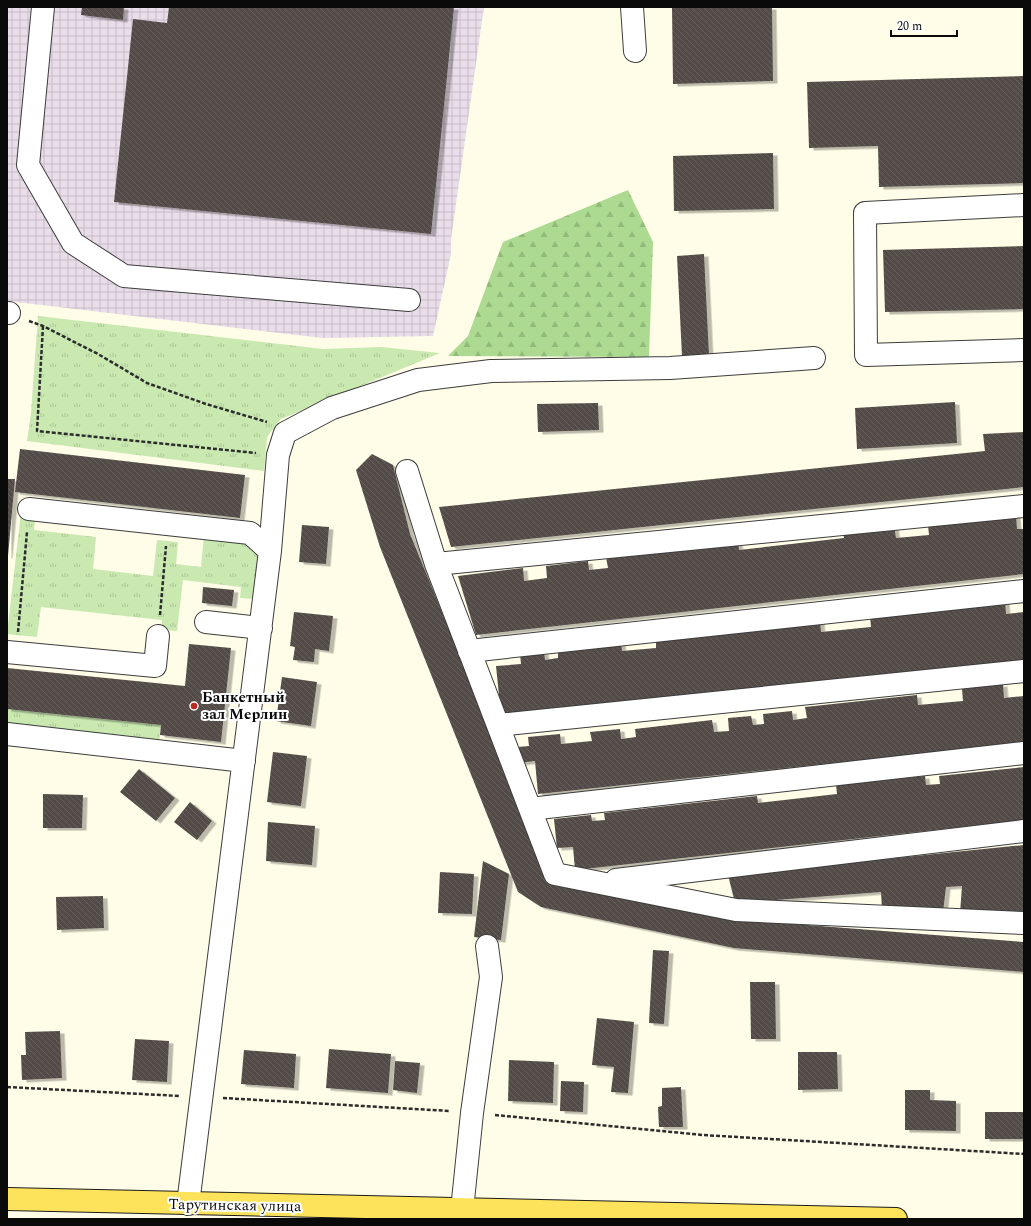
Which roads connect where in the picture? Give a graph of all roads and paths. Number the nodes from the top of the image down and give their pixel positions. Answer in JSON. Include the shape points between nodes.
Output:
{"nodes":[{"id":1,"x":43,"y":7,"type":"edge"},
{"id":2,"x":632,"y":7,"type":"edge"},
{"id":3,"x":635,"y":52,"type":"dead end"},
{"id":4,"x":1024,"y":205,"type":"edge"},
{"id":5,"x":409,"y":300,"type":"dead end"},
{"id":6,"x":8,"y":313,"type":"edge"},
{"id":7,"x":43,"y":326,"type":"junction"},
{"id":8,"x":1024,"y":350,"type":"edge"},
{"id":9,"x":814,"y":358,"type":"dead end"},
{"id":10,"x":285,"y":433,"type":"junction"},
{"id":11,"x":258,"y":453,"type":"dead end"},
{"id":12,"x":407,"y":471,"type":"dead end"},
{"id":13,"x":1024,"y":506,"type":"edge"},
{"id":14,"x":29,"y":509,"type":"joint"},
{"id":15,"x":168,"y":524,"type":"junction"},
{"id":16,"x":270,"y":551,"type":"junction"},
{"id":17,"x":436,"y":564,"type":"junction"},
{"id":18,"x":1024,"y":591,"type":"edge"},
{"id":19,"x":206,"y":622,"type":"dead end"},
{"id":20,"x":260,"y":628,"type":"junction"},
{"id":21,"x":158,"y":636,"type":"joint"},
{"id":22,"x":470,"y":651,"type":"junction"},
{"id":23,"x":12,"y":652,"type":"edge"},
{"id":24,"x":1024,"y":671,"type":"edge"},
{"id":25,"x":498,"y":725,"type":"junction"},
{"id":26,"x":7,"y":734,"type":"edge"},
{"id":27,"x":1024,"y":753,"type":"edge"},
{"id":28,"x":244,"y":761,"type":"junction"},
{"id":29,"x":530,"y":809,"type":"junction"},
{"id":30,"x":1024,"y":830,"type":"edge"},
{"id":31,"x":598,"y":882,"type":"junction"},
{"id":32,"x":1024,"y":923,"type":"edge"},
{"id":33,"x":487,"y":946,"type":"dead end"},
{"id":34,"x":7,"y":1087,"type":"edge"},
{"id":35,"x":201,"y":1097,"type":"junction"},
{"id":36,"x":472,"y":1113,"type":"junction"},
{"id":37,"x":1024,"y":1154,"type":"edge"},
{"id":38,"x":7,"y":1199,"type":"edge"},
{"id":39,"x":188,"y":1204,"type":"junction"},
{"id":40,"x":462,"y":1210,"type":"junction"},
{"id":41,"x":896,"y":1219,"type":"edge"}],
"edges":[{"from":1,"to":5,"type":"lane","via":[[28,165],[73,243],[124,276]]},
{"from":2,"to":3,"type":"lane"},
{"from":4,"to":8,"type":"lane","via":[[865,213],[865,221],[866,355]]},
{"from":6,"to":7,"type":"path"},
{"from":7,"to":10,"type":"path","via":[[147,383],[266,422]]},
{"from":7,"to":11,"type":"path","via":[[37,431]]},
{"from":9,"to":10,"type":"lane","via":[[670,368],[490,371],[418,380],[332,408]]},
{"from":10,"to":16,"type":"lane","via":[[278,455]]},
{"from":12,"to":17,"type":"lane"},
{"from":13,"to":17,"type":"lane"},
{"from":14,"to":15,"type":"lane"},
{"from":14,"to":23,"type":"path"},
{"from":15,"to":16,"type":"lane","via":[[250,533]]},
{"from":15,"to":21,"type":"path"},
{"from":16,"to":20,"type":"lane"},
{"from":17,"to":22,"type":"lane"},
{"from":18,"to":22,"type":"lane"},
{"from":19,"to":20,"type":"lane"},
{"from":20,"to":28,"type":"lane"},
{"from":21,"to":23,"type":"lane","via":[[155,666]]},
{"from":22,"to":25,"type":"lane"},
{"from":24,"to":25,"type":"lane"},
{"from":25,"to":29,"type":"lane"},
{"from":26,"to":28,"type":"lane"},
{"from":27,"to":29,"type":"lane"},
{"from":28,"to":35,"type":"lane"},
{"from":29,"to":31,"type":"lane","via":[[555,874]]},
{"from":30,"to":31,"type":"lane"},
{"from":31,"to":32,"type":"lane","via":[[736,910]]},
{"from":33,"to":36,"type":"lane","via":[[491,977]]},
{"from":34,"to":35,"type":"path"},
{"from":35,"to":36,"type":"path"},
{"from":35,"to":39,"type":"lane"},
{"from":36,"to":37,"type":"path","via":[[703,1135]]},
{"from":36,"to":40,"type":"lane"},
{"from":38,"to":39,"type":"main road","name":"Тарутинская улица"},
{"from":39,"to":40,"type":"main road","name":"Тарутинская улица"},
{"from":40,"to":41,"type":"main road","name":"Тарутинская улица"}]}
